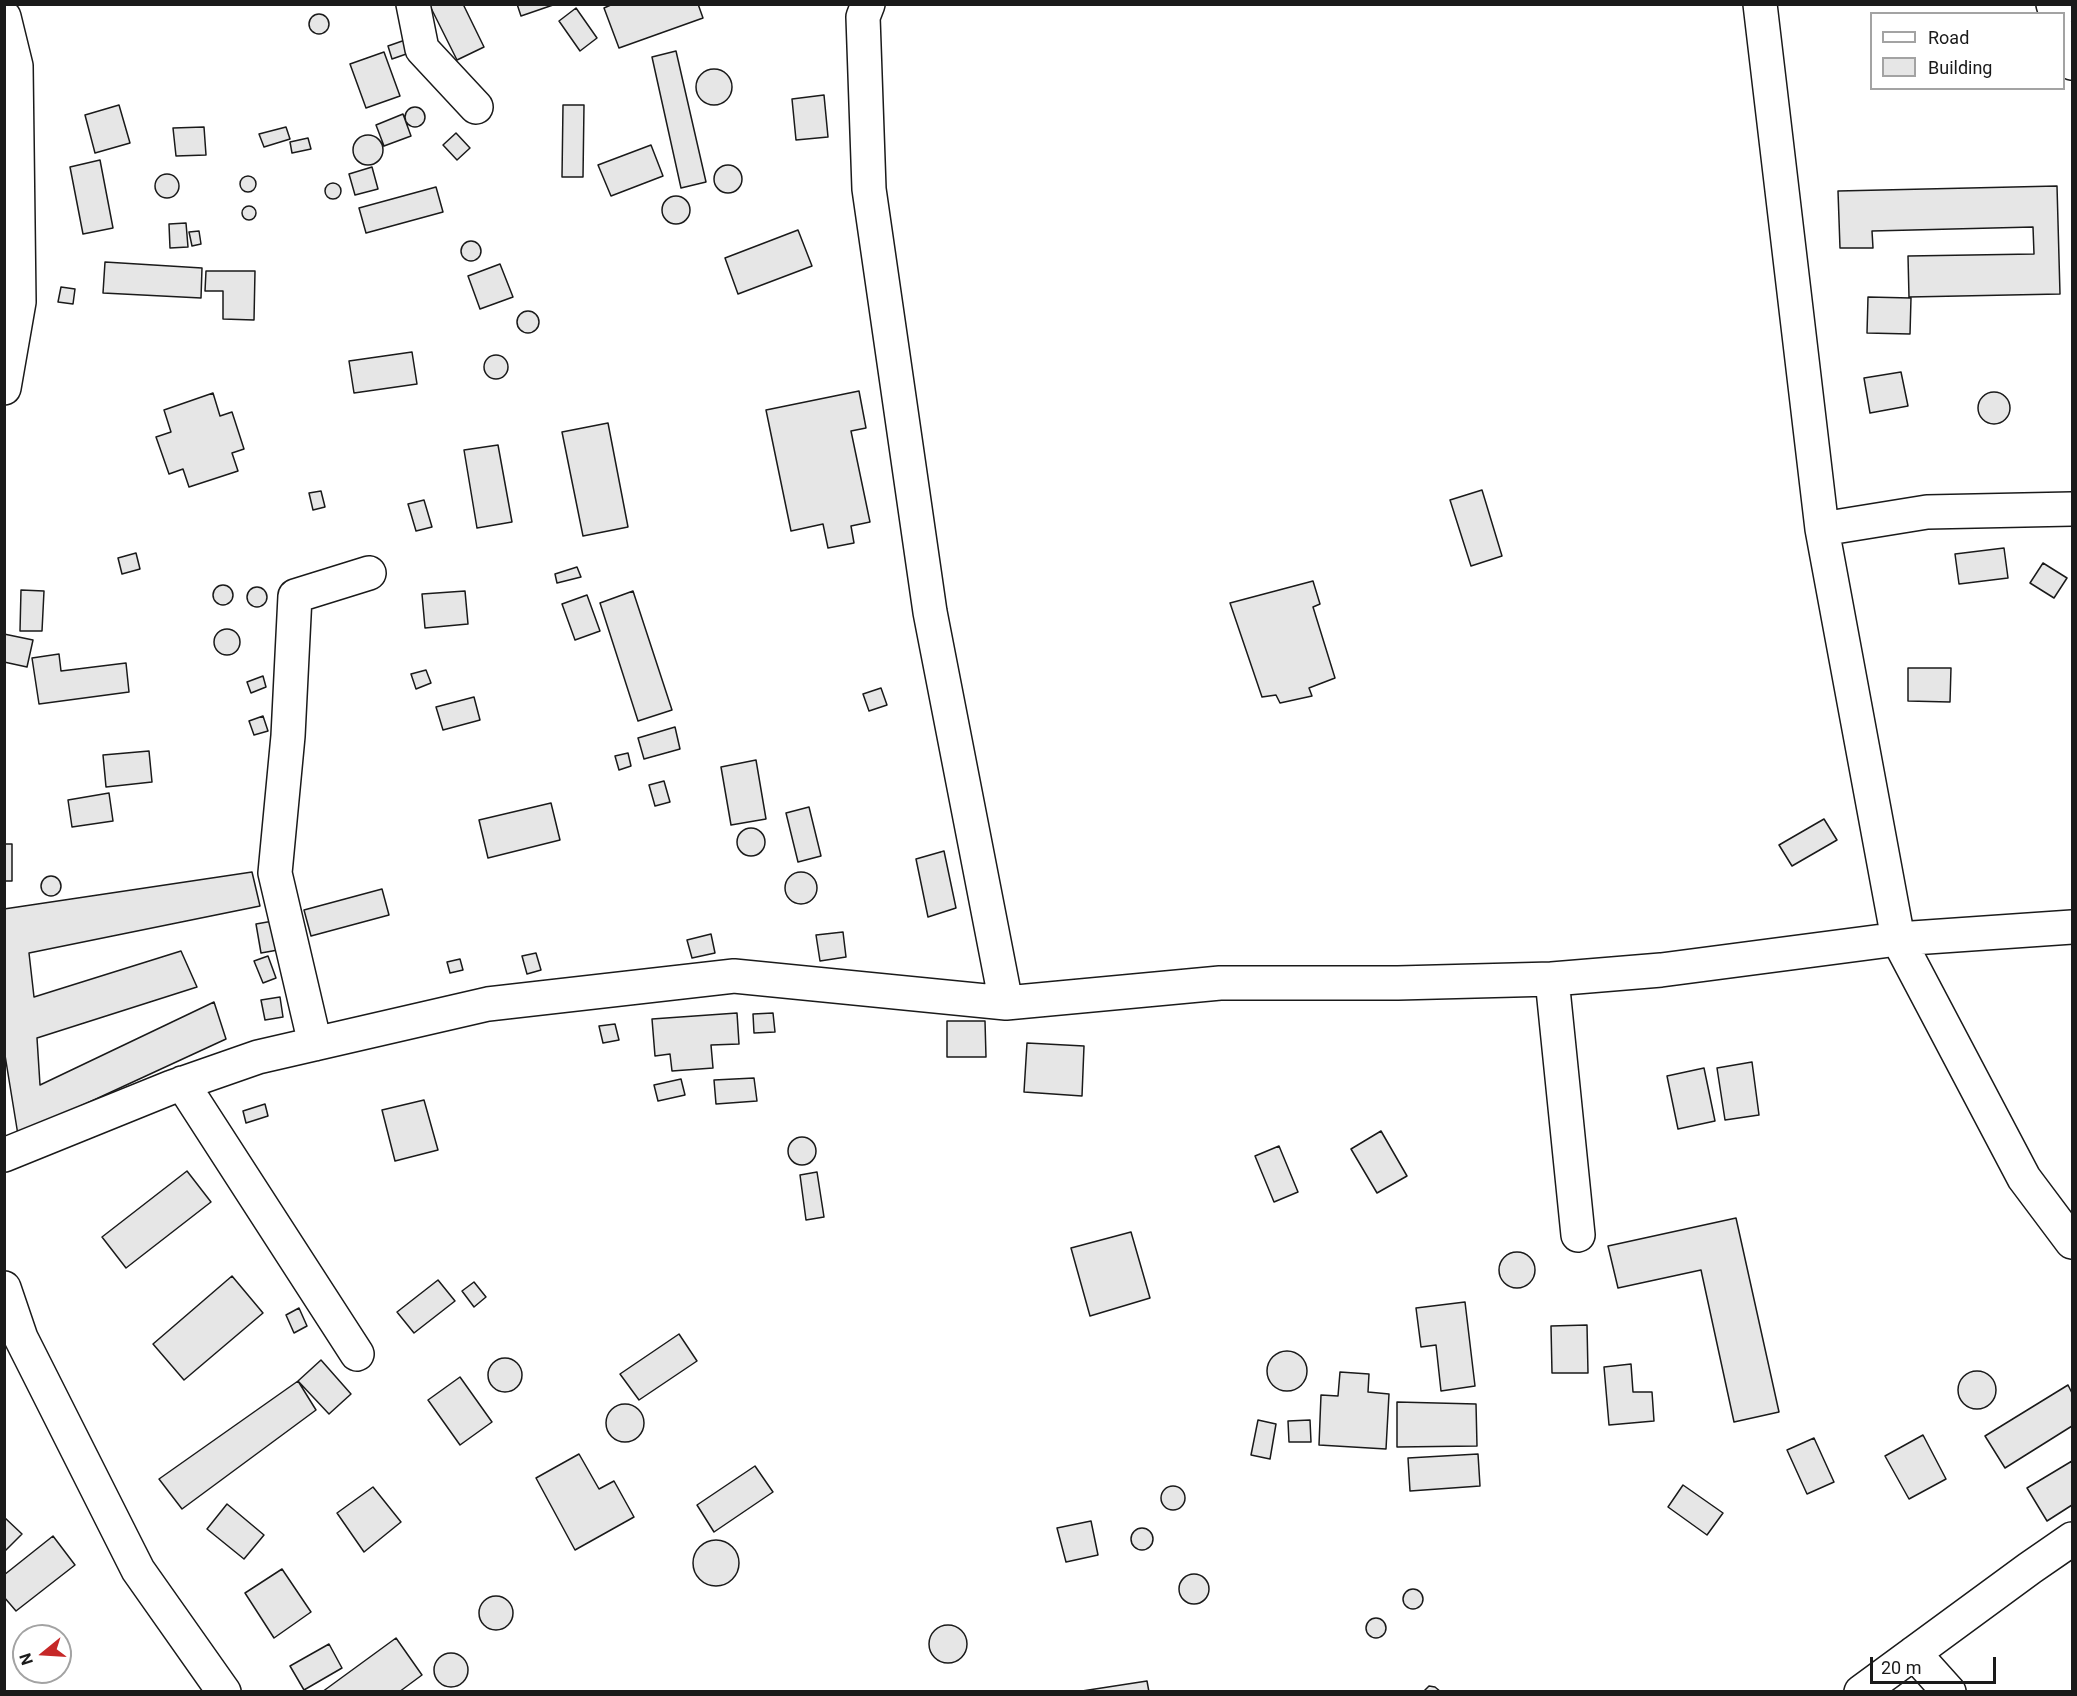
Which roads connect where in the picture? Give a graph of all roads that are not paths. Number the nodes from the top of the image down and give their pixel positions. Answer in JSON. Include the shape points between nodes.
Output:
{"nodes":[{"id":1,"x":412,"y":4,"type":"edge"},
{"id":2,"x":868,"y":4,"type":"edge"},
{"id":3,"x":1760,"y":4,"type":"edge"},
{"id":4,"x":4,"y":17,"type":"edge"},
{"id":5,"x":2065,"y":39,"type":"edge"},
{"id":6,"x":2073,"y":63,"type":"edge"},
{"id":7,"x":476,"y":107,"type":"dead end"},
{"id":8,"x":4,"y":388,"type":"edge"},
{"id":9,"x":2073,"y":509,"type":"edge"},
{"id":10,"x":1822,"y":529,"type":"junction"},
{"id":11,"x":369,"y":573,"type":"dead end"},
{"id":12,"x":2073,"y":927,"type":"edge"},
{"id":13,"x":1898,"y":939,"type":"junction"},
{"id":14,"x":1552,"y":979,"type":"junction"},
{"id":15,"x":1006,"y":1003,"type":"junction"},
{"id":16,"x":315,"y":1044,"type":"junction"},
{"id":17,"x":182,"y":1083,"type":"junction"},
{"id":18,"x":4,"y":1155,"type":"edge"},
{"id":19,"x":1578,"y":1235,"type":"dead end"},
{"id":20,"x":2073,"y":1242,"type":"edge"},
{"id":21,"x":4,"y":1288,"type":"edge"},
{"id":22,"x":357,"y":1354,"type":"dead end"},
{"id":23,"x":2073,"y":1539,"type":"edge"},
{"id":24,"x":1914,"y":1653,"type":"junction"},
{"id":25,"x":224,"y":1692,"type":"edge"},
{"id":26,"x":1861,"y":1692,"type":"edge"},
{"id":27,"x":1949,"y":1692,"type":"edge"}],
"edges":[{"from":1,"to":7,"type":"street","via":[[422,49]]},
{"from":2,"to":15,"type":"street","via":[[863,17],[869,189],[930,612]]},
{"from":3,"to":10,"type":"street"},
{"from":4,"to":8,"type":"street","via":[[16,66],[19,302]]},
{"from":5,"to":6,"type":"street"},
{"from":9,"to":10,"type":"street","via":[[1928,512]]},
{"from":10,"to":13,"type":"street"},
{"from":11,"to":16,"type":"street","via":[[295,596],[288,736],[275,873]]},
{"from":12,"to":13,"type":"street"},
{"from":13,"to":14,"type":"street","via":[[1661,970]]},
{"from":13,"to":20,"type":"street","via":[[2024,1178]]},
{"from":14,"to":15,"type":"street","via":[[1220,983]]},
{"from":14,"to":19,"type":"street"},
{"from":15,"to":16,"type":"street","via":[[734,976],[488,1004]]},
{"from":16,"to":17,"type":"street","via":[[258,1057]]},
{"from":17,"to":18,"type":"street"},
{"from":17,"to":22,"type":"street"},
{"from":21,"to":25,"type":"street","via":[[21,1338],[138,1570]]},
{"from":23,"to":24,"type":"street"},
{"from":24,"to":26,"type":"street"},
{"from":24,"to":27,"type":"street"}]}
